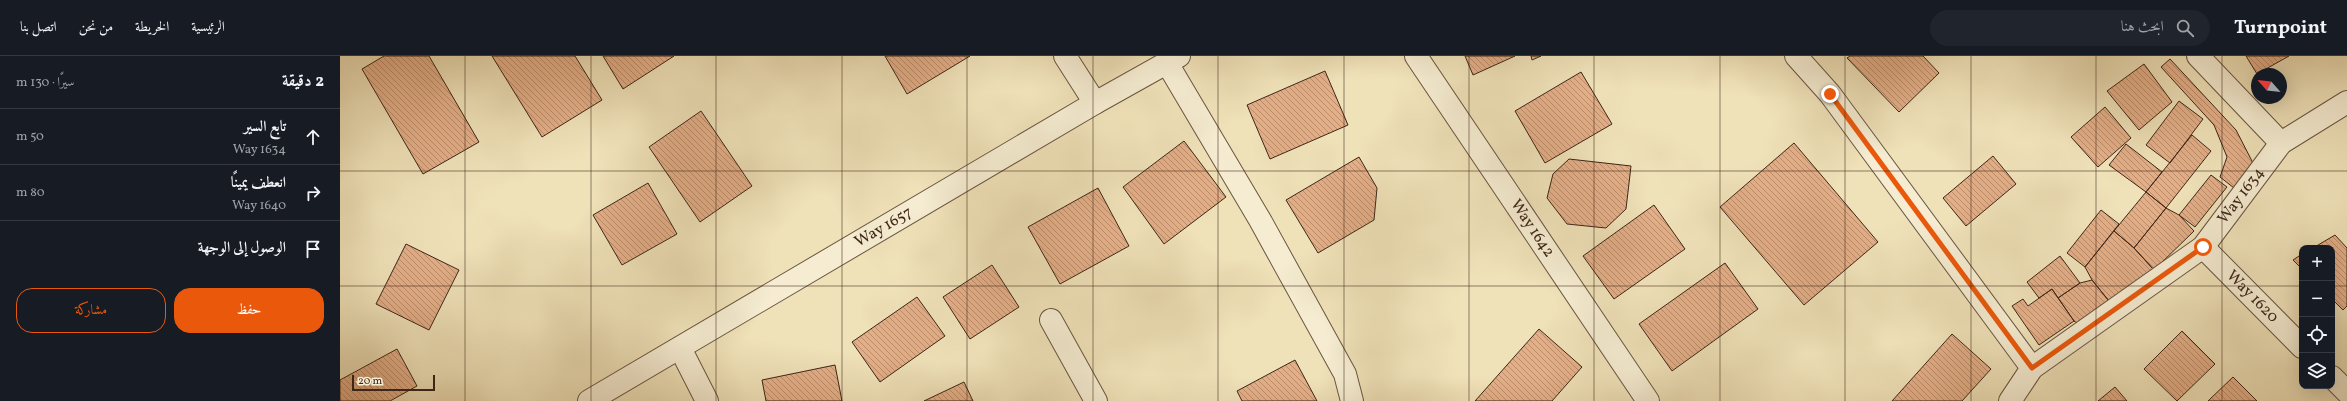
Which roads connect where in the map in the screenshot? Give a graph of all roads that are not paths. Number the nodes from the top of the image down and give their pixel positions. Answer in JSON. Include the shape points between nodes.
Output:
{"nodes":[{"id":1,"x":1065,"y":56,"type":"edge"},
{"id":2,"x":1416,"y":56,"type":"edge"},
{"id":3,"x":1796,"y":56,"type":"edge"},
{"id":4,"x":2198,"y":56,"type":"edge"},
{"id":5,"x":1173,"y":59,"type":"edge"},
{"id":6,"x":2347,"y":102,"type":"edge"},
{"id":7,"x":1095,"y":103,"type":"junction"},
{"id":8,"x":2281,"y":142,"type":"junction"},
{"id":9,"x":2203,"y":247,"type":"junction"},
{"id":10,"x":1051,"y":320,"type":"dead end"},
{"id":11,"x":2299,"y":344,"type":"edge"},
{"id":12,"x":680,"y":348,"type":"junction"},
{"id":13,"x":2032,"y":368,"type":"junction"},
{"id":14,"x":2335,"y":380,"type":"edge"},
{"id":15,"x":2347,"y":392,"type":"edge"},
{"id":16,"x":589,"y":401,"type":"edge"},
{"id":17,"x":707,"y":401,"type":"edge"},
{"id":18,"x":1096,"y":401,"type":"edge"},
{"id":19,"x":1352,"y":401,"type":"edge"},
{"id":20,"x":1648,"y":401,"type":"edge"},
{"id":21,"x":2010,"y":401,"type":"edge"}],
"edges":[{"from":1,"to":7,"type":"street"},
{"from":2,"to":20,"type":"street","name":"Way 1642"},
{"from":3,"to":13,"type":"street","via":[[1830,94]]},
{"from":4,"to":8,"type":"street"},
{"from":5,"to":7,"type":"street","name":"Way 1657"},
{"from":5,"to":19,"type":"street","via":[[1345,374]]},
{"from":6,"to":8,"type":"street","name":"Way 1634"},
{"from":7,"to":12,"type":"street","name":"Way 1657"},
{"from":8,"to":9,"type":"street","name":"Way 1634"},
{"from":9,"to":11,"type":"street","name":"Way 1620"},
{"from":9,"to":13,"type":"street","name":"Way 1634"},
{"from":10,"to":18,"type":"street"},
{"from":12,"to":16,"type":"street","name":"Way 1657"},
{"from":12,"to":17,"type":"street"},
{"from":13,"to":21,"type":"street","name":"Way 1634"},
{"from":14,"to":15,"type":"street"}]}
